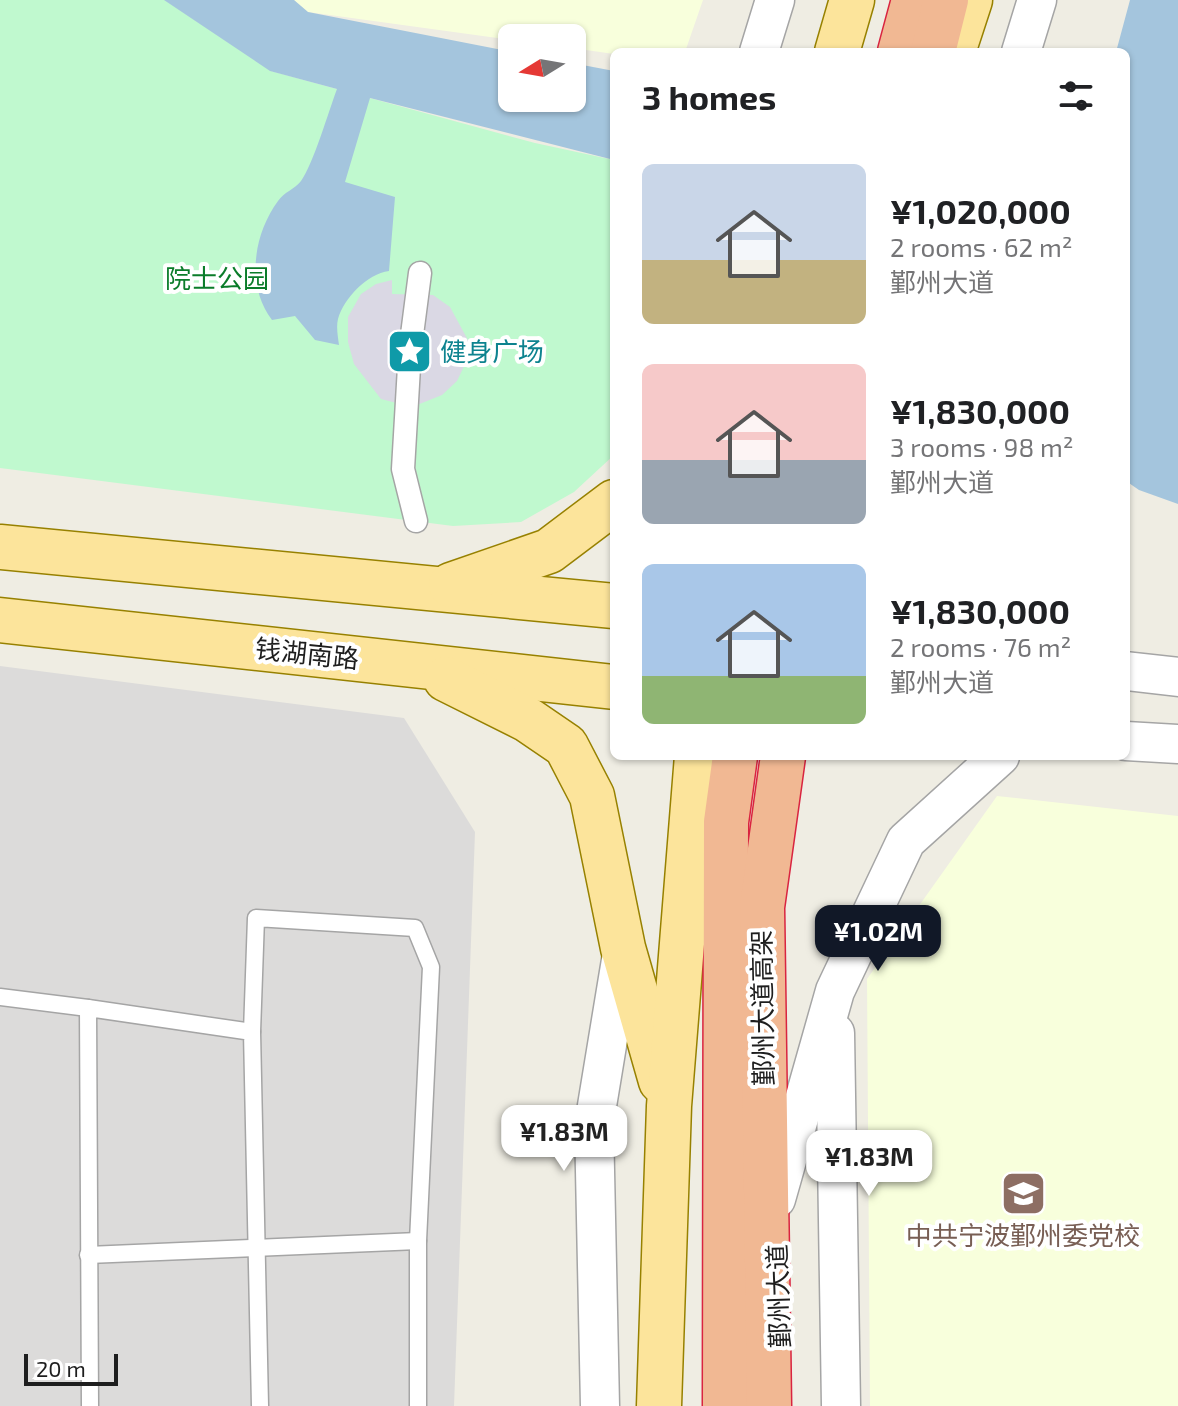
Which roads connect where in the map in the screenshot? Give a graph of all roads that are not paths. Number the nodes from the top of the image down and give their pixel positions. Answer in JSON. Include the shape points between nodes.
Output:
{"nodes":[{"id":1,"x":775,"y":0,"type":"edge"},
{"id":2,"x":852,"y":0,"type":"edge"},
{"id":3,"x":914,"y":0,"type":"edge"},
{"id":4,"x":946,"y":0,"type":"edge"},
{"id":5,"x":970,"y":0,"type":"edge"},
{"id":6,"x":1037,"y":0,"type":"edge"},
{"id":7,"x":760,"y":48,"type":"edge"},
{"id":8,"x":838,"y":48,"type":"edge"},
{"id":9,"x":901,"y":48,"type":"edge"},
{"id":10,"x":934,"y":48,"type":"edge"},
{"id":11,"x":954,"y":48,"type":"edge"},
{"id":12,"x":1022,"y":48,"type":"edge"},
{"id":13,"x":420,"y":273,"type":"dead end"},
{"id":14,"x":610,"y":505,"type":"edge"},
{"id":15,"x":416,"y":521,"type":"dead end"},
{"id":16,"x":0,"y":547,"type":"edge"},
{"id":17,"x":437,"y":590,"type":"junction"},
{"id":18,"x":610,"y":606,"type":"edge"},
{"id":19,"x":0,"y":620,"type":"edge"},
{"id":20,"x":419,"y":666,"type":"junction"},
{"id":21,"x":610,"y":687,"type":"edge"},
{"id":22,"x":1130,"y":741,"type":"edge"},
{"id":23,"x":1178,"y":744,"type":"edge"},
{"id":24,"x":697,"y":760,"type":"edge"},
{"id":25,"x":734,"y":760,"type":"edge"},
{"id":26,"x":782,"y":760,"type":"edge"},
{"id":27,"x":804,"y":760,"type":"edge"},
{"id":28,"x":996,"y":760,"type":"edge"},
{"id":29,"x":623,"y":948,"type":"junction"},
{"id":30,"x":835,"y":991,"type":"junction"},
{"id":31,"x":0,"y":997,"type":"edge"},
{"id":32,"x":88,"y":1008,"type":"junction"},
{"id":33,"x":252,"y":1032,"type":"junction"},
{"id":34,"x":669,"y":1106,"type":"junction"},
{"id":35,"x":776,"y":1199,"type":"junction"},
{"id":36,"x":418,"y":1241,"type":"junction"},
{"id":37,"x":256,"y":1248,"type":"junction"},
{"id":38,"x":88,"y":1255,"type":"junction"},
{"id":39,"x":90,"y":1406,"type":"edge"},
{"id":40,"x":260,"y":1406,"type":"edge"},
{"id":41,"x":418,"y":1406,"type":"edge"},
{"id":42,"x":600,"y":1406,"type":"edge"},
{"id":43,"x":659,"y":1406,"type":"edge"},
{"id":44,"x":725,"y":1406,"type":"edge"},
{"id":45,"x":769,"y":1406,"type":"edge"},
{"id":46,"x":782,"y":1406,"type":"edge"},
{"id":47,"x":841,"y":1406,"type":"edge"}],
"edges":[{"from":1,"to":7,"type":"street"},
{"from":2,"to":8,"type":"main road"},
{"from":3,"to":9,"type":"highway"},
{"from":4,"to":10,"type":"highway"},
{"from":5,"to":11,"type":"main road"},
{"from":6,"to":12,"type":"street"},
{"from":13,"to":15,"type":"street","via":[[403,469]]},
{"from":14,"to":17,"type":"main road","via":[[549,551]]},
{"from":16,"to":17,"type":"main road"},
{"from":17,"to":18,"type":"main road"},
{"from":19,"to":20,"type":"main road","name":"钱湖南路"},
{"from":20,"to":21,"type":"main road","name":"钱湖南路"},
{"from":20,"to":29,"type":"main road","via":[[528,720],[566,746],[592,796]]},
{"from":22,"to":23,"type":"street"},
{"from":24,"to":34,"type":"main road"},
{"from":25,"to":44,"type":"highway","name":"鄞州大道高架","via":[[726,822]]},
{"from":26,"to":45,"type":"highway","name":"鄞州大道高架","via":[[762,907]]},
{"from":27,"to":35,"type":"main road","name":"鄞州大道","via":[[770,977]]},
{"from":28,"to":30,"type":"street","via":[[906,841]]},
{"from":29,"to":34,"type":"main road"},
{"from":29,"to":42,"type":"street","via":[[594,1124]]},
{"from":30,"to":35,"type":"street"},
{"from":30,"to":47,"type":"street"},
{"from":31,"to":32,"type":"lane"},
{"from":32,"to":33,"type":"lane"},
{"from":32,"to":38,"type":"lane"},
{"from":33,"to":36,"type":"lane","via":[[256,918],[415,928],[431,967]]},
{"from":33,"to":37,"type":"lane"},
{"from":34,"to":43,"type":"main road"},
{"from":35,"to":46,"type":"main road","name":"鄞州大道"},
{"from":36,"to":37,"type":"lane"},
{"from":36,"to":41,"type":"lane"},
{"from":37,"to":38,"type":"lane"},
{"from":37,"to":40,"type":"lane"},
{"from":38,"to":39,"type":"lane"}]}
